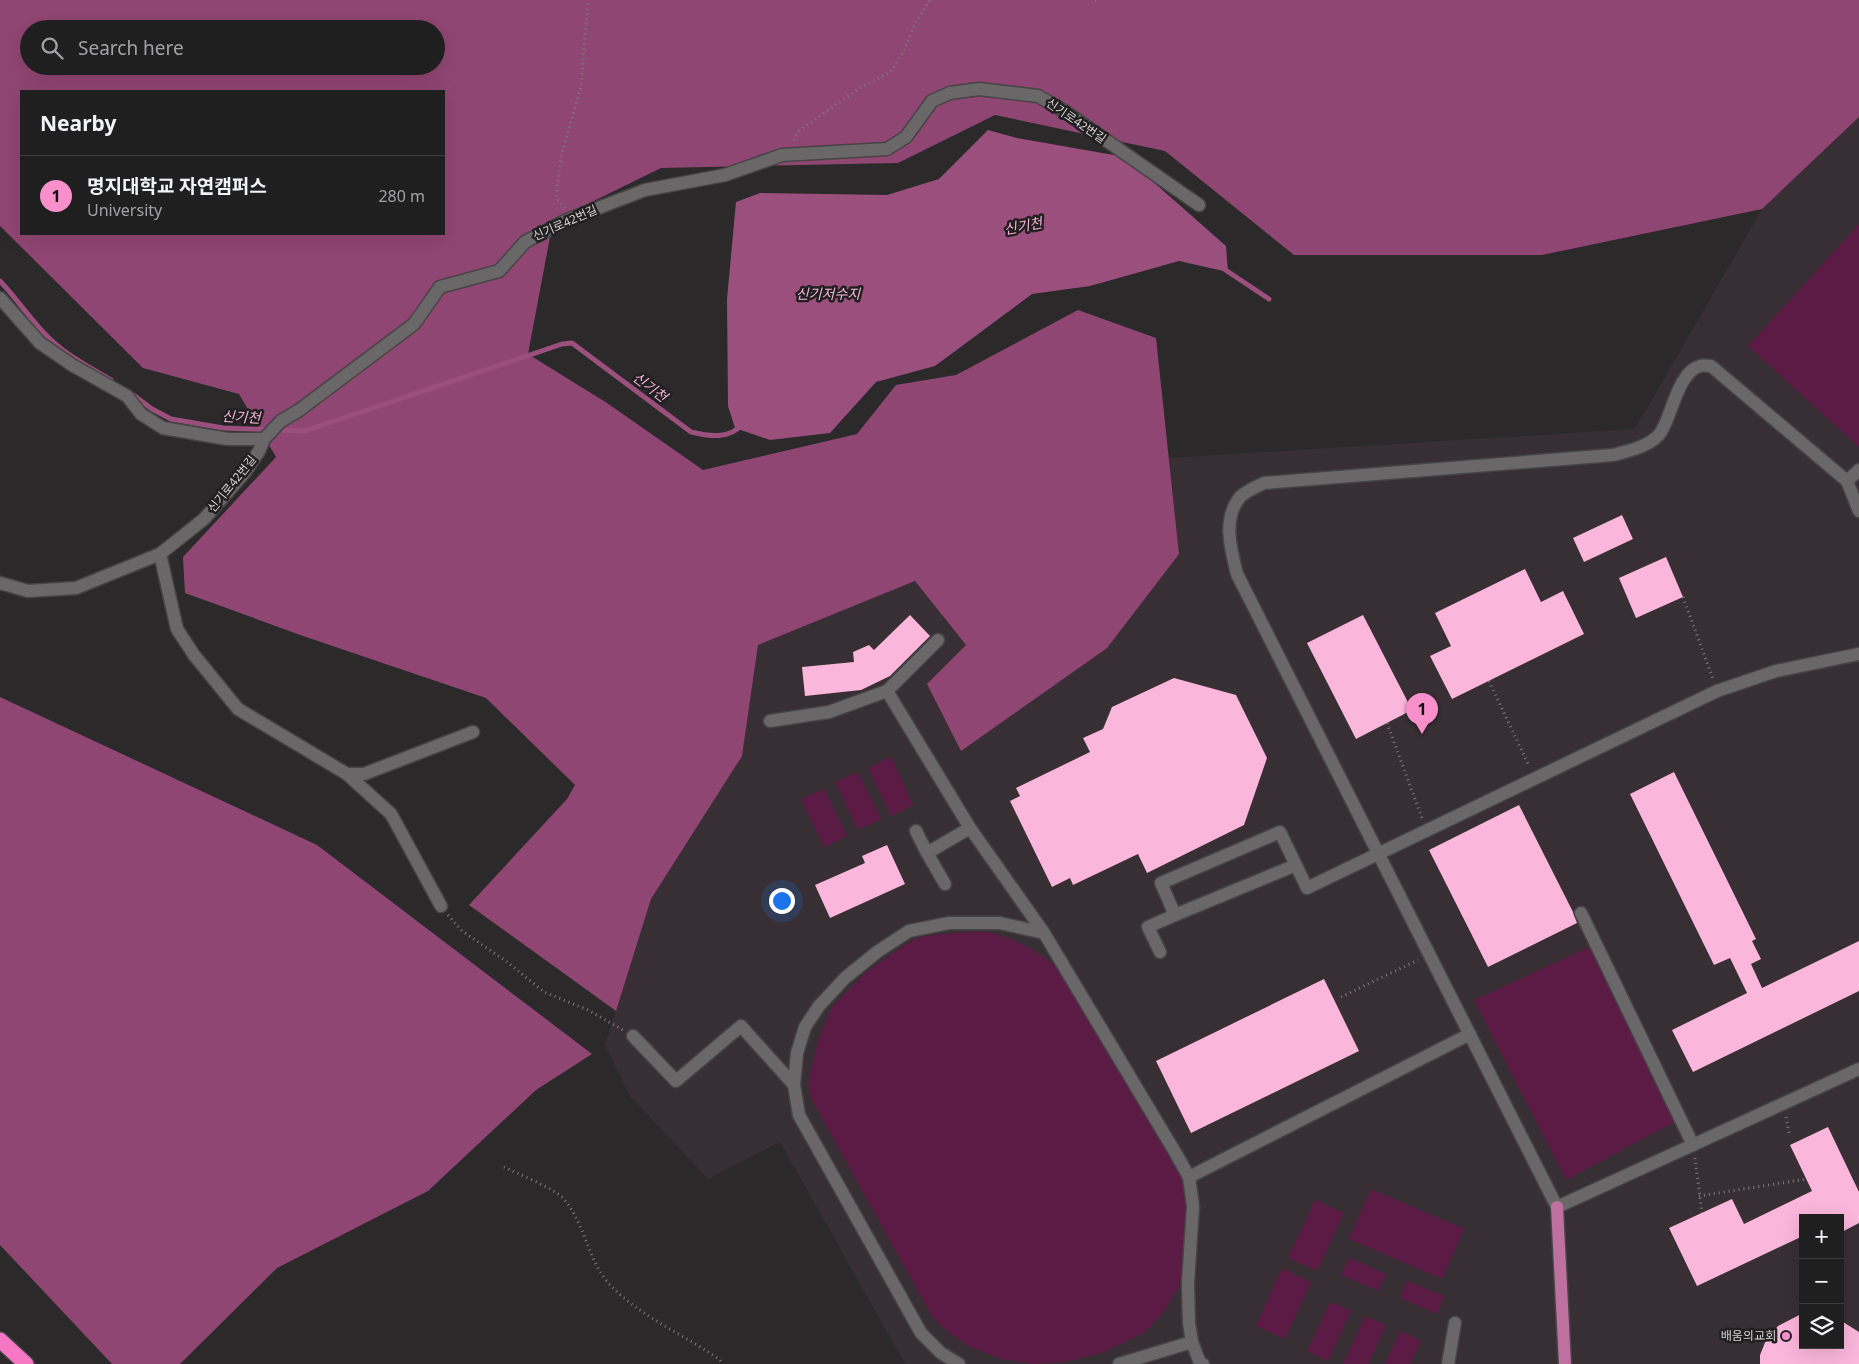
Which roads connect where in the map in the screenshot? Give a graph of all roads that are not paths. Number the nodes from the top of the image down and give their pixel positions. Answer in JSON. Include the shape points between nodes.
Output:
{"nodes":[{"id":1,"x":1199,"y":204,"type":"dead end"},
{"id":2,"x":0,"y":298,"type":"edge"},
{"id":3,"x":264,"y":439,"type":"junction"},
{"id":4,"x":1859,"y":470,"type":"edge"},
{"id":5,"x":1847,"y":481,"type":"junction"},
{"id":6,"x":1859,"y":511,"type":"edge"},
{"id":7,"x":160,"y":554,"type":"junction"},
{"id":8,"x":0,"y":583,"type":"edge"},
{"id":9,"x":938,"y":640,"type":"dead end"},
{"id":10,"x":1859,"y":654,"type":"edge"},
{"id":11,"x":887,"y":690,"type":"junction"},
{"id":12,"x":770,"y":721,"type":"dead end"},
{"id":13,"x":473,"y":732,"type":"dead end"},
{"id":14,"x":347,"y":774,"type":"junction"},
{"id":15,"x":970,"y":828,"type":"junction"},
{"id":16,"x":916,"y":831,"type":"dead end"},
{"id":17,"x":927,"y":852,"type":"junction"},
{"id":18,"x":1377,"y":853,"type":"junction"},
{"id":19,"x":1296,"y":865,"type":"junction"},
{"id":20,"x":945,"y":884,"type":"dead end"},
{"id":21,"x":441,"y":906,"type":"road end"},
{"id":22,"x":1581,"y":913,"type":"dead end"},
{"id":23,"x":1175,"y":915,"type":"junction"},
{"id":24,"x":1044,"y":932,"type":"junction"},
{"id":25,"x":1160,"y":952,"type":"dead end"},
{"id":26,"x":1470,"y":1034,"type":"junction"},
{"id":27,"x":633,"y":1036,"type":"road end"},
{"id":28,"x":1859,"y":1070,"type":"edge"},
{"id":29,"x":794,"y":1085,"type":"junction"},
{"id":30,"x":1693,"y":1145,"type":"junction"},
{"id":31,"x":1189,"y":1177,"type":"junction"},
{"id":32,"x":1557,"y":1207,"type":"junction"},
{"id":33,"x":1454,"y":1323,"type":"dead end"},
{"id":34,"x":0,"y":1340,"type":"edge"},
{"id":35,"x":1192,"y":1342,"type":"junction"},
{"id":36,"x":26,"y":1364,"type":"edge"},
{"id":37,"x":959,"y":1364,"type":"edge"},
{"id":38,"x":1119,"y":1364,"type":"edge"},
{"id":39,"x":1202,"y":1364,"type":"edge"},
{"id":40,"x":1448,"y":1364,"type":"edge"},
{"id":41,"x":1565,"y":1364,"type":"edge"}],
"edges":[{"from":1,"to":3,"type":"street","name":"신기로42번길","via":[[1038,96],[979,89],[950,93],[932,101],[906,137],[887,149],[786,154],[725,175],[645,190],[568,220],[525,242],[499,271],[440,287],[414,324],[281,421]]},
{"from":2,"to":3,"type":"street","via":[[40,343],[127,396],[140,414],[164,428],[228,439]]},
{"from":3,"to":7,"type":"street","name":"신기로42번길","via":[[245,472],[204,519]]},
{"from":4,"to":5,"type":"street"},
{"from":5,"to":6,"type":"street"},
{"from":5,"to":18,"type":"street","via":[[1711,366],[1699,366],[1686,375],[1661,433],[1649,442],[1613,455],[1264,483],[1240,497],[1232,515],[1229,543],[1237,574]]},
{"from":7,"to":8,"type":"street","name":"신기로42번길","via":[[76,588],[28,591]]},
{"from":7,"to":14,"type":"street","via":[[176,629],[238,709]]},
{"from":9,"to":11,"type":"street"},
{"from":10,"to":18,"type":"street","via":[[1776,671],[1717,691]]},
{"from":11,"to":12,"type":"street","via":[[829,712]]},
{"from":11,"to":15,"type":"street"},
{"from":13,"to":14,"type":"street","via":[[364,774]]},
{"from":14,"to":21,"type":"street","via":[[391,814]]},
{"from":15,"to":17,"type":"street"},
{"from":15,"to":24,"type":"street"},
{"from":16,"to":17,"type":"street"},
{"from":17,"to":20,"type":"street"},
{"from":18,"to":19,"type":"street","via":[[1307,888]]},
{"from":18,"to":26,"type":"street"},
{"from":19,"to":23,"type":"street"},
{"from":19,"to":23,"type":"street","via":[[1280,832],[1161,884]]},
{"from":22,"to":30,"type":"street"},
{"from":23,"to":25,"type":"street","via":[[1148,927]]},
{"from":24,"to":29,"type":"street","via":[[992,923],[949,923],[909,931],[852,972],[820,1006],[805,1027],[797,1053]]},
{"from":24,"to":31,"type":"street"},
{"from":26,"to":31,"type":"street"},
{"from":26,"to":32,"type":"street"},
{"from":27,"to":29,"type":"street","via":[[676,1081],[741,1026]]},
{"from":28,"to":30,"type":"street"},
{"from":29,"to":37,"type":"street","via":[[799,1115],[921,1333],[941,1353]]},
{"from":30,"to":32,"type":"street"},
{"from":31,"to":35,"type":"street","via":[[1193,1206],[1188,1283]]},
{"from":32,"to":41,"type":"main road"},
{"from":33,"to":40,"type":"street"},
{"from":34,"to":36,"type":"highway"},
{"from":35,"to":38,"type":"street"},
{"from":35,"to":39,"type":"street"}]}
